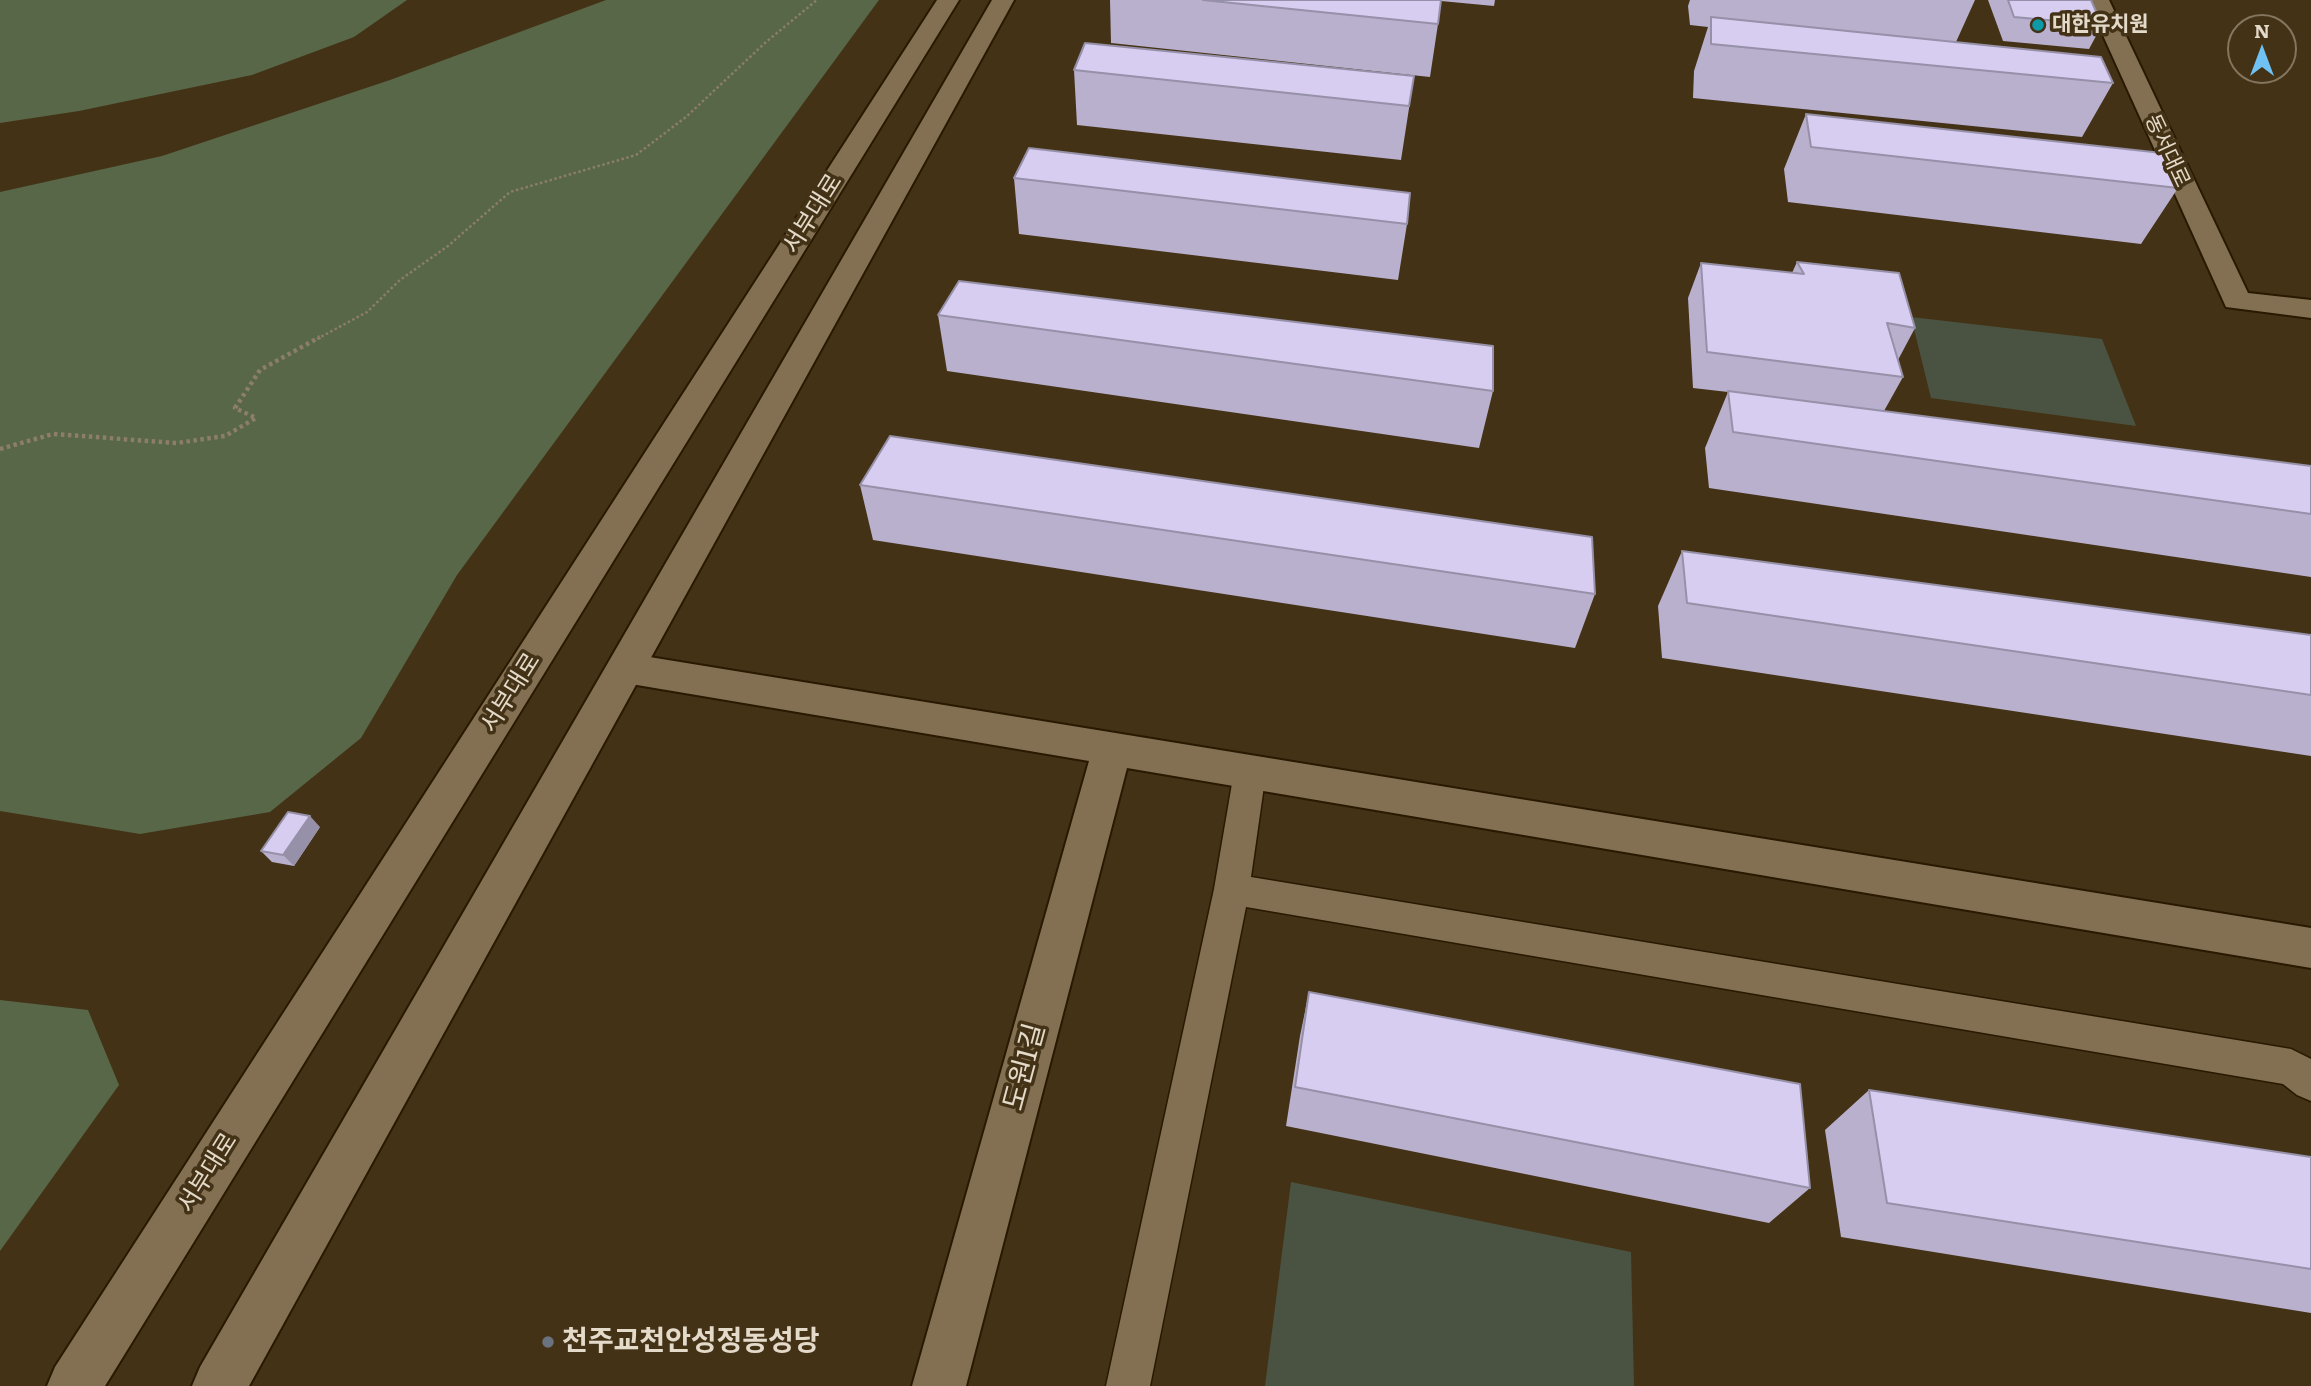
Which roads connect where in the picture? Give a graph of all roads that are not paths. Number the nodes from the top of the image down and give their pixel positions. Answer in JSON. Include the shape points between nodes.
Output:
{"nodes":[{"id":1,"x":948,"y":0,"type":"edge"},
{"id":2,"x":1003,"y":0,"type":"edge"},
{"id":3,"x":2098,"y":0,"type":"edge"},
{"id":4,"x":2311,"y":309,"type":"edge"},
{"id":5,"x":625,"y":668,"type":"junction"},
{"id":6,"x":1112,"y":749,"type":"junction"},
{"id":7,"x":1250,"y":772,"type":"junction"},
{"id":8,"x":1232,"y":889,"type":"junction"},
{"id":9,"x":2311,"y":948,"type":"edge"},
{"id":10,"x":2311,"y":1082,"type":"edge"},
{"id":11,"x":74,"y":1386,"type":"edge"},
{"id":12,"x":219,"y":1386,"type":"edge"},
{"id":13,"x":939,"y":1386,"type":"edge"},
{"id":14,"x":1128,"y":1386,"type":"edge"}],
"edges":[{"from":1,"to":11,"type":"main road","name":"서부대로"},
{"from":2,"to":5,"type":"main road"},
{"from":3,"to":4,"type":"main road","name":"동서대로","via":[[2237,301]]},
{"from":5,"to":6,"type":"main road"},
{"from":5,"to":12,"type":"main road"},
{"from":6,"to":7,"type":"main road"},
{"from":6,"to":13,"type":"main road","name":"도원1길"},
{"from":7,"to":8,"type":"lane"},
{"from":7,"to":9,"type":"main road"},
{"from":8,"to":10,"type":"lane","via":[[2291,1067]]},
{"from":8,"to":14,"type":"lane"}]}
